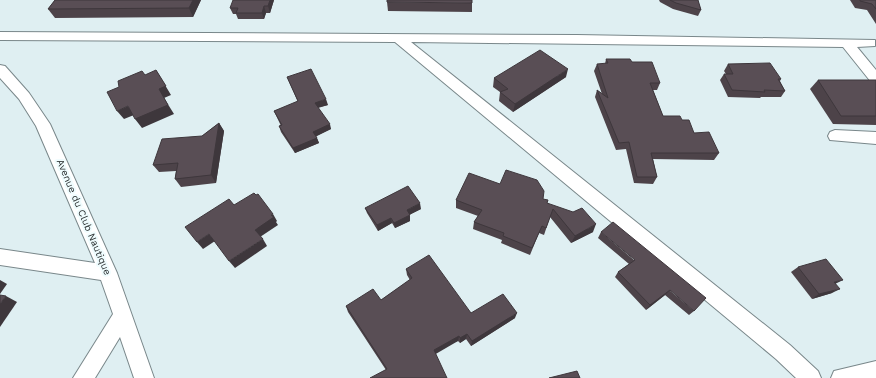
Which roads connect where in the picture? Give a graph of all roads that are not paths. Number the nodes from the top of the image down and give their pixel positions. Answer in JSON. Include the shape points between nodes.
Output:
{"nodes":[{"id":1,"x":0,"y":36,"type":"edge"},
{"id":2,"x":399,"y":39,"type":"junction"},
{"id":3,"x":847,"y":43,"type":"junction"},
{"id":4,"x":871,"y":43,"type":"dead end"},
{"id":5,"x":0,"y":69,"type":"edge"},
{"id":6,"x":876,"y":79,"type":"edge"},
{"id":7,"x":835,"y":136,"type":"dead end"},
{"id":8,"x":876,"y":138,"type":"edge"},
{"id":9,"x":0,"y":257,"type":"edge"},
{"id":10,"x":108,"y":273,"type":"junction"},
{"id":11,"x":123,"y":316,"type":"junction"},
{"id":12,"x":876,"y":371,"type":"edge"},
{"id":13,"x":83,"y":378,"type":"edge"},
{"id":14,"x":144,"y":378,"type":"edge"},
{"id":15,"x":811,"y":378,"type":"edge"},
{"id":16,"x":841,"y":378,"type":"edge"}],
"edges":[{"from":1,"to":2,"type":"street"},
{"from":2,"to":3,"type":"street"},
{"from":2,"to":15,"type":"street","via":[[783,352]]},
{"from":3,"to":4,"type":"street"},
{"from":3,"to":6,"type":"street"},
{"from":5,"to":10,"type":"street","name":"Avenue du Club Nautique","via":[[24,96],[43,124]]},
{"from":7,"to":8,"type":"street"},
{"from":9,"to":10,"type":"street"},
{"from":10,"to":11,"type":"street","name":"Avenue du Club Nautique"},
{"from":11,"to":13,"type":"street"},
{"from":11,"to":14,"type":"street","name":"Avenue du Club Nautique"},
{"from":12,"to":16,"type":"street"}]}
